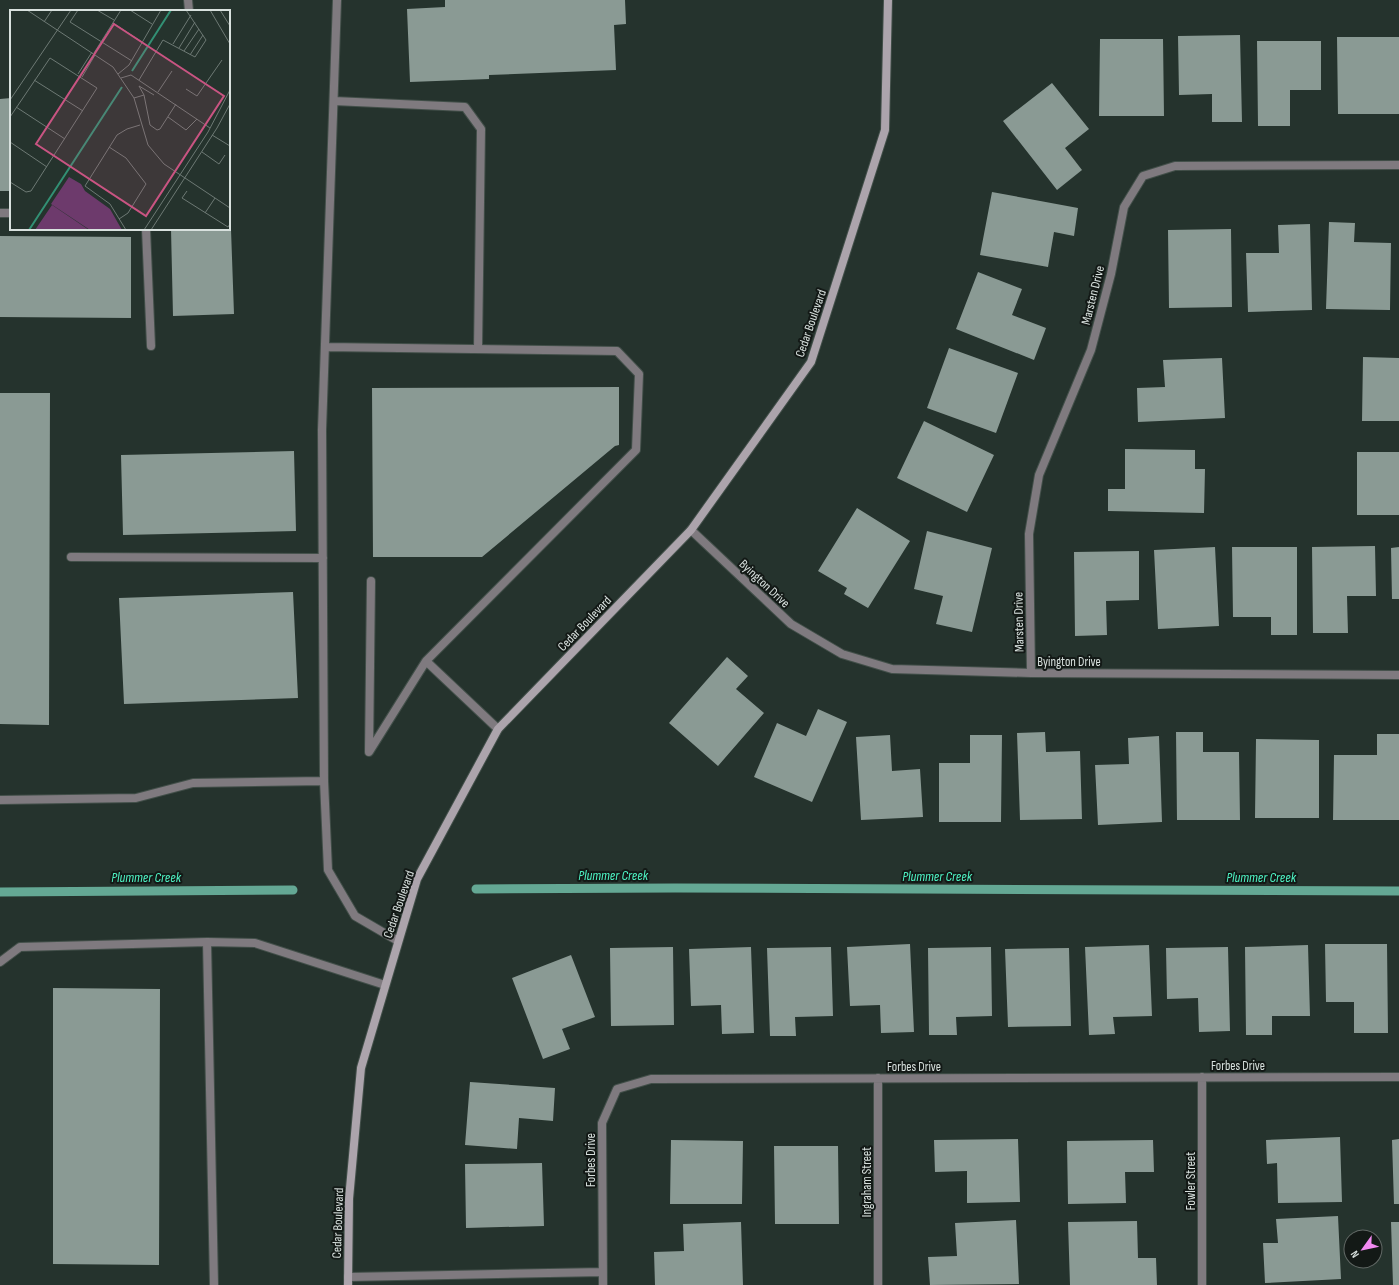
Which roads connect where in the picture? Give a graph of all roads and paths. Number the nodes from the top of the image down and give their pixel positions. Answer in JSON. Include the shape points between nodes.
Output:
{"nodes":[{"id":1,"x":188,"y":0,"type":"edge"},
{"id":2,"x":337,"y":0,"type":"edge"},
{"id":3,"x":888,"y":0,"type":"edge"},
{"id":4,"x":189,"y":10,"type":"edge"},
{"id":5,"x":334,"y":101,"type":"junction"},
{"id":6,"x":1399,"y":165,"type":"edge"},
{"id":7,"x":146,"y":230,"type":"edge"},
{"id":8,"x":151,"y":346,"type":"dead end"},
{"id":9,"x":325,"y":347,"type":"junction"},
{"id":10,"x":478,"y":349,"type":"junction"},
{"id":11,"x":691,"y":530,"type":"junction"},
{"id":12,"x":71,"y":557,"type":"dead end"},
{"id":13,"x":323,"y":558,"type":"junction"},
{"id":14,"x":371,"y":580,"type":"dead end"},
{"id":15,"x":426,"y":661,"type":"junction"},
{"id":16,"x":1031,"y":673,"type":"junction"},
{"id":17,"x":1399,"y":675,"type":"edge"},
{"id":18,"x":498,"y":729,"type":"junction"},
{"id":19,"x":324,"y":781,"type":"junction"},
{"id":20,"x":0,"y":800,"type":"edge"},
{"id":21,"x":398,"y":941,"type":"junction"},
{"id":22,"x":207,"y":942,"type":"junction"},
{"id":23,"x":0,"y":962,"type":"edge"},
{"id":24,"x":385,"y":985,"type":"junction"},
{"id":25,"x":1202,"y":1077,"type":"junction"},
{"id":26,"x":1399,"y":1077,"type":"edge"},
{"id":27,"x":878,"y":1078,"type":"junction"},
{"id":28,"x":603,"y":1272,"type":"junction"},
{"id":29,"x":348,"y":1281,"type":"edge"},
{"id":30,"x":214,"y":1285,"type":"edge"},
{"id":31,"x":603,"y":1285,"type":"edge"},
{"id":32,"x":878,"y":1285,"type":"edge"},
{"id":33,"x":1202,"y":1285,"type":"edge"}],
"edges":[{"from":1,"to":4,"type":"street"},
{"from":2,"to":5,"type":"street"},
{"from":3,"to":11,"type":"main road","name":"Cedar Boulevard","via":[[885,130],[811,362]]},
{"from":5,"to":9,"type":"street"},
{"from":5,"to":10,"type":"street","via":[[465,107],[482,129]]},
{"from":6,"to":16,"type":"street","name":"Marsten Drive","via":[[1175,166],[1142,176],[1124,207],[1111,274],[1091,350],[1038,475],[1029,534]]},
{"from":7,"to":8,"type":"street"},
{"from":9,"to":10,"type":"street"},
{"from":9,"to":13,"type":"street","via":[[322,430]]},
{"from":10,"to":15,"type":"street","via":[[617,351],[639,374],[636,450]]},
{"from":11,"to":16,"type":"street","name":"Byington Drive","via":[[791,624],[842,654],[892,669]]},
{"from":11,"to":18,"type":"main road","name":"Cedar Boulevard"},
{"from":12,"to":13,"type":"street"},
{"from":13,"to":19,"type":"street"},
{"from":14,"to":15,"type":"street","via":[[369,752]]},
{"from":15,"to":18,"type":"street"},
{"from":16,"to":17,"type":"street","name":"Byington Drive"},
{"from":18,"to":21,"type":"main road","name":"Cedar Boulevard","via":[[417,879]]},
{"from":19,"to":20,"type":"street","via":[[193,783],[136,798]]},
{"from":19,"to":21,"type":"street","via":[[328,870],[355,916]]},
{"from":21,"to":24,"type":"main road","name":"Cedar Boulevard"},
{"from":22,"to":23,"type":"street","via":[[20,947]]},
{"from":22,"to":24,"type":"street","via":[[255,943]]},
{"from":22,"to":30,"type":"street"},
{"from":24,"to":29,"type":"main road","name":"Cedar Boulevard","via":[[361,1068],[349,1199]]},
{"from":25,"to":26,"type":"street","name":"Forbes Drive"},
{"from":25,"to":27,"type":"street","name":"Forbes Drive"},
{"from":25,"to":33,"type":"street","name":"Fowler Street"},
{"from":27,"to":28,"type":"street","name":"Forbes Drive","via":[[651,1080],[617,1089],[602,1123]]},
{"from":27,"to":32,"type":"street","name":"Ingraham Street"},
{"from":28,"to":29,"type":"street"},
{"from":28,"to":31,"type":"street","name":"Forbes Drive"}]}
